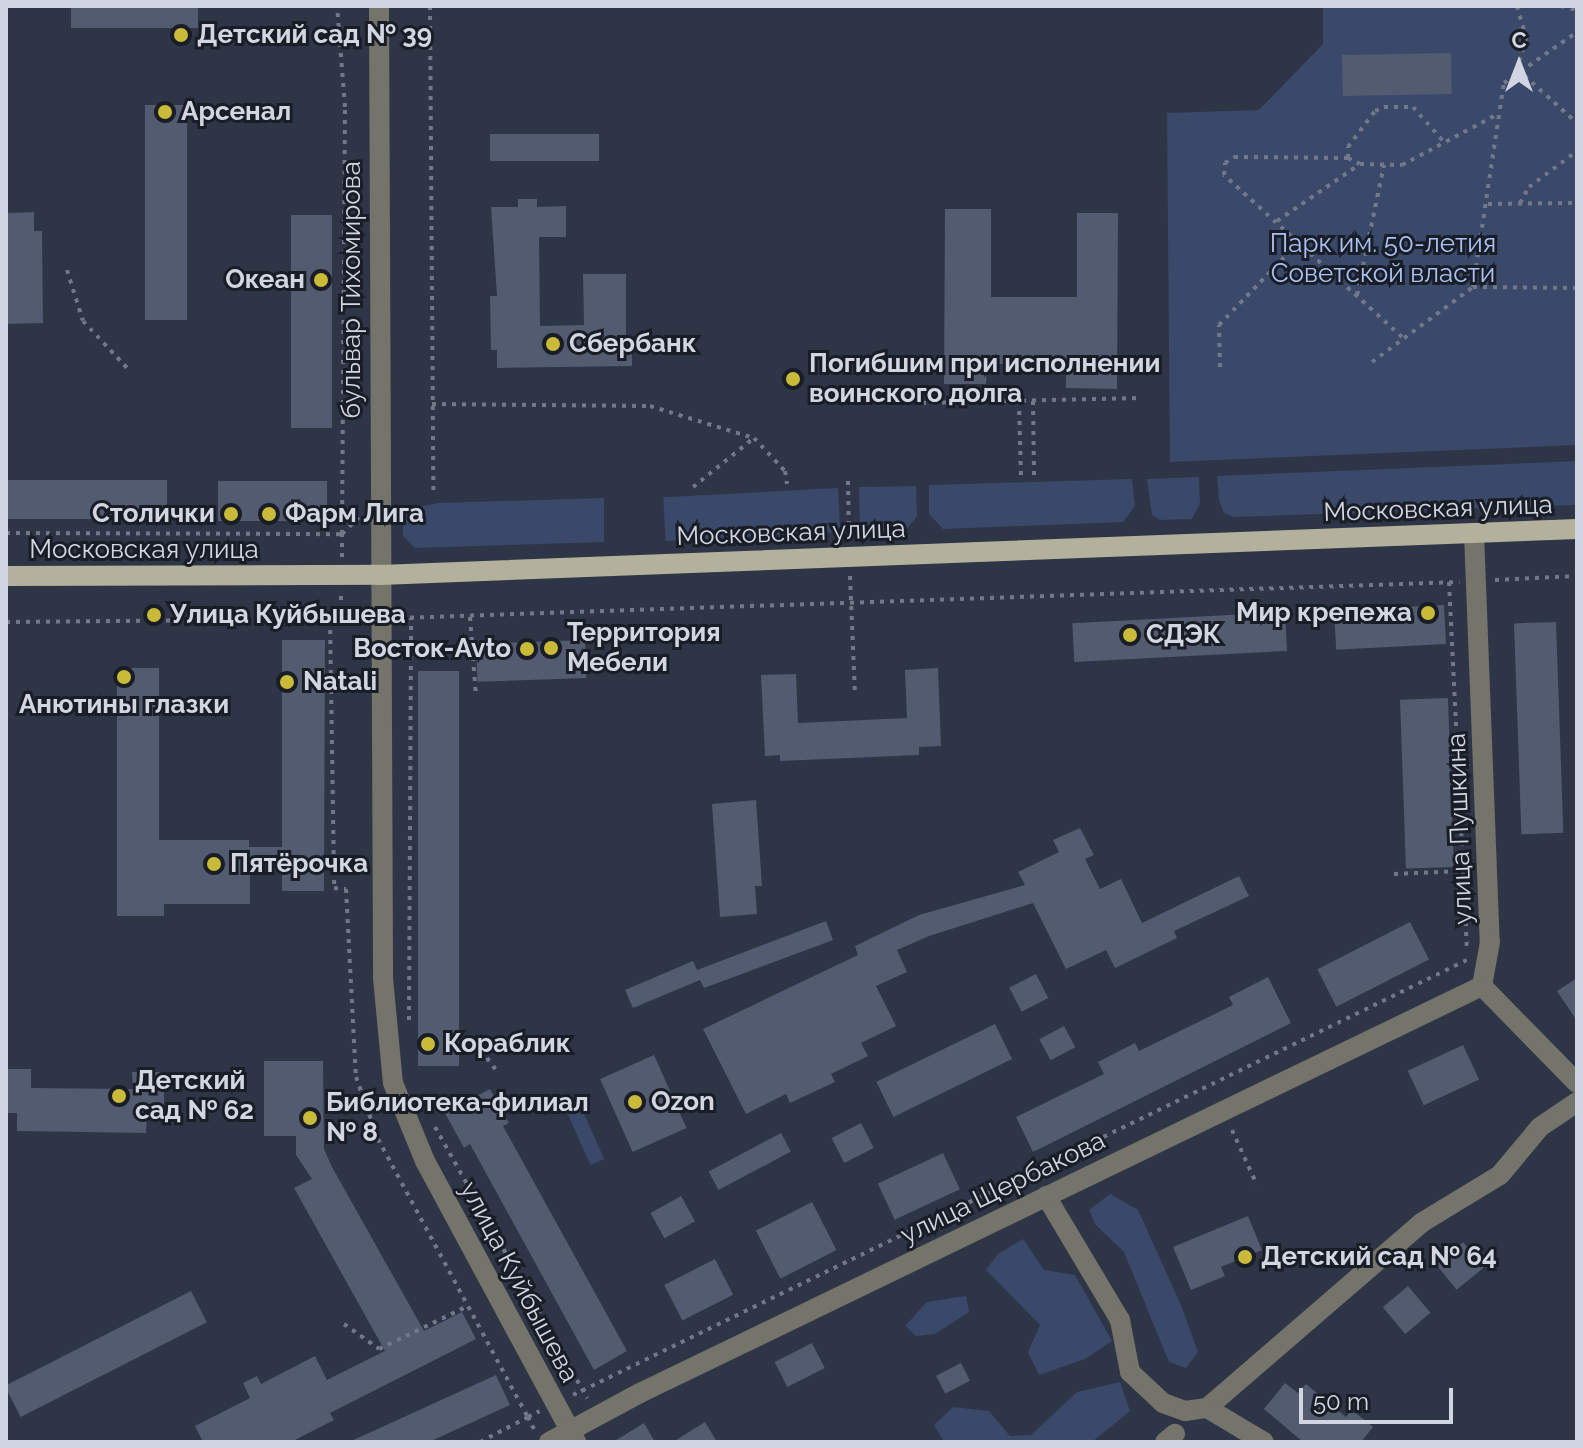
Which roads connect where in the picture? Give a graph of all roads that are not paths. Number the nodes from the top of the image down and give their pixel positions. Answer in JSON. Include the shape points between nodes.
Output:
{"nodes":[{"id":1,"x":379,"y":6,"type":"edge"},
{"id":2,"x":1577,"y":529,"type":"edge"},
{"id":3,"x":1474,"y":533,"type":"junction"},
{"id":4,"x":380,"y":575,"type":"junction"},
{"id":5,"x":6,"y":576,"type":"edge"},
{"id":6,"x":1482,"y":986,"type":"junction"},
{"id":7,"x":1577,"y":1083,"type":"edge"},
{"id":8,"x":1577,"y":1102,"type":"edge"},
{"id":9,"x":1046,"y":1196,"type":"junction"},
{"id":10,"x":1207,"y":1408,"type":"junction"},
{"id":11,"x":573,"y":1436,"type":"edge"},
{"id":12,"x":549,"y":1442,"type":"edge"},
{"id":13,"x":1264,"y":1442,"type":"edge"}],
"edges":[{"from":1,"to":4,"type":"street","name":"бульвар Тихомирова"},
{"from":2,"to":3,"type":"main road","name":"Московская улица"},
{"from":3,"to":4,"type":"main road","name":"Московская улица"},
{"from":3,"to":6,"type":"street","name":"улица Пушкина","via":[[1490,942]]},
{"from":4,"to":5,"type":"main road","name":"Московская улица"},
{"from":4,"to":11,"type":"street","name":"улица Куйбышева","via":[[383,978],[393,1083],[425,1161]]},
{"from":6,"to":7,"type":"street"},
{"from":6,"to":9,"type":"street","name":"улица Щербакова"},
{"from":8,"to":10,"type":"street","via":[[1540,1127],[1500,1175],[1421,1223]]},
{"from":9,"to":10,"type":"street","via":[[1120,1320],[1130,1372],[1163,1403],[1185,1411]]},
{"from":9,"to":11,"type":"street","name":"улица Щербакова","via":[[597,1415]]},
{"from":10,"to":13,"type":"street"},
{"from":11,"to":12,"type":"street","name":"улица Щербакова"}]}
